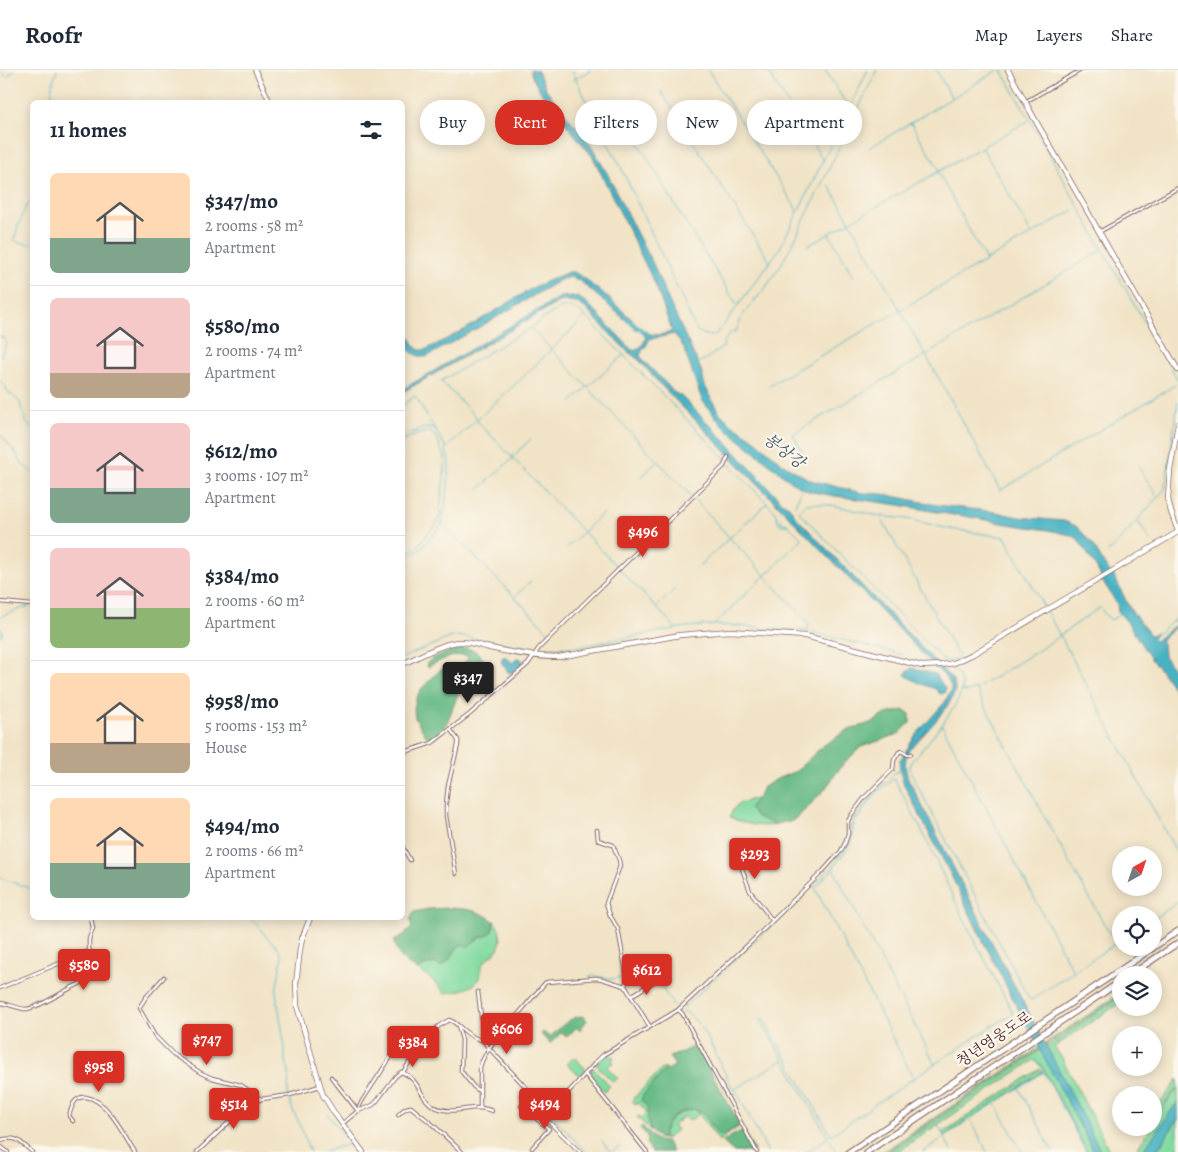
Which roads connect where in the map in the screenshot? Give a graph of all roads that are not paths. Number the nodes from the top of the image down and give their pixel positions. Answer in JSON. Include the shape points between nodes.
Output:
{"nodes":[{"id":1,"x":254,"y":70,"type":"edge"},
{"id":2,"x":1008,"y":70,"type":"edge"},
{"id":3,"x":1081,"y":70,"type":"edge"},
{"id":4,"x":269,"y":100,"type":"edge"},
{"id":5,"x":1025,"y":102,"type":"junction"},
{"id":6,"x":1178,"y":188,"type":"edge"},
{"id":7,"x":1099,"y":232,"type":"junction"},
{"id":8,"x":1178,"y":370,"type":"edge"},
{"id":9,"x":1178,"y":424,"type":"edge"},
{"id":10,"x":728,"y":458,"type":"dead end"},
{"id":11,"x":1178,"y":531,"type":"edge"},
{"id":12,"x":0,"y":602,"type":"edge"},
{"id":13,"x":30,"y":604,"type":"edge"},
{"id":14,"x":535,"y":656,"type":"junction"},
{"id":15,"x":405,"y":663,"type":"edge"},
{"id":16,"x":450,"y":729,"type":"junction"},
{"id":17,"x":405,"y":752,"type":"edge"},
{"id":18,"x":910,"y":755,"type":"dead end"},
{"id":19,"x":597,"y":830,"type":"dead end"},
{"id":20,"x":773,"y":848,"type":"dead end"},
{"id":21,"x":405,"y":851,"type":"edge"},
{"id":22,"x":410,"y":860,"type":"dead end"},
{"id":23,"x":456,"y":874,"type":"dead end"},
{"id":24,"x":91,"y":920,"type":"edge"},
{"id":25,"x":309,"y":920,"type":"edge"},
{"id":26,"x":772,"y":920,"type":"junction"},
{"id":27,"x":1178,"y":931,"type":"edge"},
{"id":28,"x":1162,"y":941,"type":"edge"},
{"id":29,"x":1178,"y":943,"type":"edge"},
{"id":30,"x":90,"y":951,"type":"junction"},
{"id":31,"x":1140,"y":956,"type":"edge"},
{"id":32,"x":1144,"y":966,"type":"edge"},
{"id":33,"x":164,"y":977,"type":"dead end"},
{"id":34,"x":655,"y":981,"type":"dead end"},
{"id":35,"x":625,"y":986,"type":"junction"},
{"id":36,"x":1112,"y":987,"type":"edge"},
{"id":37,"x":0,"y":988,"type":"edge"},
{"id":38,"x":478,"y":992,"type":"dead end"},
{"id":39,"x":631,"y":996,"type":"junction"},
{"id":40,"x":0,"y":1003,"type":"edge"},
{"id":41,"x":678,"y":1010,"type":"junction"},
{"id":42,"x":458,"y":1025,"type":"junction"},
{"id":43,"x":650,"y":1027,"type":"junction"},
{"id":44,"x":484,"y":1041,"type":"junction"},
{"id":45,"x":422,"y":1043,"type":"junction"},
{"id":46,"x":489,"y":1048,"type":"junction"},
{"id":47,"x":403,"y":1072,"type":"junction"},
{"id":48,"x":584,"y":1074,"type":"junction"},
{"id":49,"x":331,"y":1077,"type":"dead end"},
{"id":50,"x":320,"y":1086,"type":"junction"},
{"id":51,"x":480,"y":1092,"type":"junction"},
{"id":52,"x":522,"y":1096,"type":"dead end"},
{"id":53,"x":262,"y":1099,"type":"junction"},
{"id":54,"x":526,"y":1100,"type":"junction"},
{"id":55,"x":480,"y":1108,"type":"junction"},
{"id":56,"x":358,"y":1111,"type":"junction"},
{"id":57,"x":492,"y":1111,"type":"dead end"},
{"id":58,"x":549,"y":1112,"type":"junction"},
{"id":59,"x":398,"y":1115,"type":"dead end"},
{"id":60,"x":545,"y":1118,"type":"junction"},
{"id":61,"x":73,"y":1121,"type":"dead end"},
{"id":62,"x":541,"y":1122,"type":"junction"},
{"id":63,"x":342,"y":1124,"type":"junction"},
{"id":64,"x":0,"y":1140,"type":"edge"},
{"id":65,"x":0,"y":1146,"type":"edge"},
{"id":66,"x":532,"y":1148,"type":"dead end"},
{"id":67,"x":8,"y":1152,"type":"edge"},
{"id":68,"x":32,"y":1152,"type":"edge"},
{"id":69,"x":135,"y":1152,"type":"edge"},
{"id":70,"x":197,"y":1152,"type":"edge"},
{"id":71,"x":363,"y":1152,"type":"edge"},
{"id":72,"x":462,"y":1152,"type":"edge"},
{"id":73,"x":580,"y":1152,"type":"edge"},
{"id":74,"x":647,"y":1152,"type":"edge"},
{"id":75,"x":758,"y":1152,"type":"edge"},
{"id":76,"x":849,"y":1152,"type":"edge"},
{"id":77,"x":867,"y":1152,"type":"edge"}],
"edges":[{"from":1,"to":4,"type":"main road"},
{"from":2,"to":5,"type":"main road"},
{"from":3,"to":5,"type":"street"},
{"from":5,"to":7,"type":"main road"},
{"from":6,"to":7,"type":"street"},
{"from":7,"to":8,"type":"main road"},
{"from":9,"to":11,"type":"main road","via":[[1168,499]]},
{"from":10,"to":14,"type":"street","via":[[724,466]]},
{"from":11,"to":14,"type":"main road","via":[[954,663],[922,666],[805,636],[730,631],[680,635],[559,657]]},
{"from":12,"to":13,"type":"street"},
{"from":14,"to":15,"type":"main road","via":[[462,642]]},
{"from":14,"to":16,"type":"street"},
{"from":16,"to":17,"type":"street","via":[[432,743]]},
{"from":16,"to":23,"type":"street","via":[[458,745],[448,786],[446,816]]},
{"from":18,"to":26,"type":"street","via":[[899,752],[893,769],[852,814],[841,851]]},
{"from":19,"to":35,"type":"street","via":[[598,840],[615,846],[619,860],[606,903],[621,940],[627,978]]},
{"from":20,"to":26,"type":"street","via":[[739,860],[750,891]]},
{"from":21,"to":22,"type":"street"},
{"from":24,"to":30,"type":"street","via":[[93,928],[88,943]]},
{"from":25,"to":50,"type":"main road","via":[[300,950],[296,1000]]},
{"from":26,"to":41,"type":"street"},
{"from":27,"to":28,"type":"highway","name":"청년영웅도로"},
{"from":29,"to":32,"type":"highway"},
{"from":30,"to":37,"type":"street"},
{"from":30,"to":40,"type":"street","via":[[99,969],[87,980],[27,1009]]},
{"from":31,"to":76,"type":"highway","name":"청년영웅도로"},
{"from":33,"to":53,"type":"street","via":[[139,1008],[155,1036],[174,1055],[201,1073],[241,1086]]},
{"from":34,"to":39,"type":"street"},
{"from":35,"to":39,"type":"street"},
{"from":35,"to":46,"type":"street","via":[[602,978],[547,982]]},
{"from":36,"to":77,"type":"highway","name":"청년영웅도로"},
{"from":38,"to":44,"type":"street"},
{"from":39,"to":43,"type":"street"},
{"from":41,"to":43,"type":"street"},
{"from":41,"to":75,"type":"street"},
{"from":42,"to":44,"type":"street","via":[[475,1039]]},
{"from":42,"to":45,"type":"street","via":[[450,1020],[446,1022]]},
{"from":42,"to":51,"type":"street","via":[[462,1040],[461,1070]]},
{"from":43,"to":48,"type":"street","via":[[604,1055]]},
{"from":44,"to":46,"type":"street"},
{"from":45,"to":47,"type":"street"},
{"from":45,"to":56,"type":"street","via":[[400,1036],[395,1053]]},
{"from":46,"to":51,"type":"street","via":[[480,1067]]},
{"from":46,"to":58,"type":"street"},
{"from":47,"to":55,"type":"street","via":[[414,1080],[428,1103],[435,1108],[453,1111]]},
{"from":47,"to":56,"type":"street","via":[[395,1077],[373,1105]]},
{"from":48,"to":58,"type":"street"},
{"from":48,"to":74,"type":"street"},
{"from":49,"to":56,"type":"street"},
{"from":50,"to":53,"type":"street"},
{"from":50,"to":63,"type":"main road"},
{"from":51,"to":55,"type":"street"},
{"from":52,"to":54,"type":"street"},
{"from":53,"to":70,"type":"street","via":[[241,1112]]},
{"from":54,"to":60,"type":"street"},
{"from":54,"to":62,"type":"street","via":[[522,1106]]},
{"from":55,"to":57,"type":"street"},
{"from":56,"to":63,"type":"street"},
{"from":58,"to":60,"type":"street"},
{"from":59,"to":72,"type":"street","via":[[407,1107],[411,1108]]},
{"from":60,"to":62,"type":"street"},
{"from":60,"to":73,"type":"street"},
{"from":61,"to":69,"type":"street","via":[[70,1116],[77,1099],[88,1098],[98,1103],[106,1109]]},
{"from":62,"to":66,"type":"street","via":[[549,1129]]},
{"from":63,"to":71,"type":"main road"},
{"from":64,"to":68,"type":"street","via":[[14,1138]]},
{"from":65,"to":67,"type":"street"}]}
